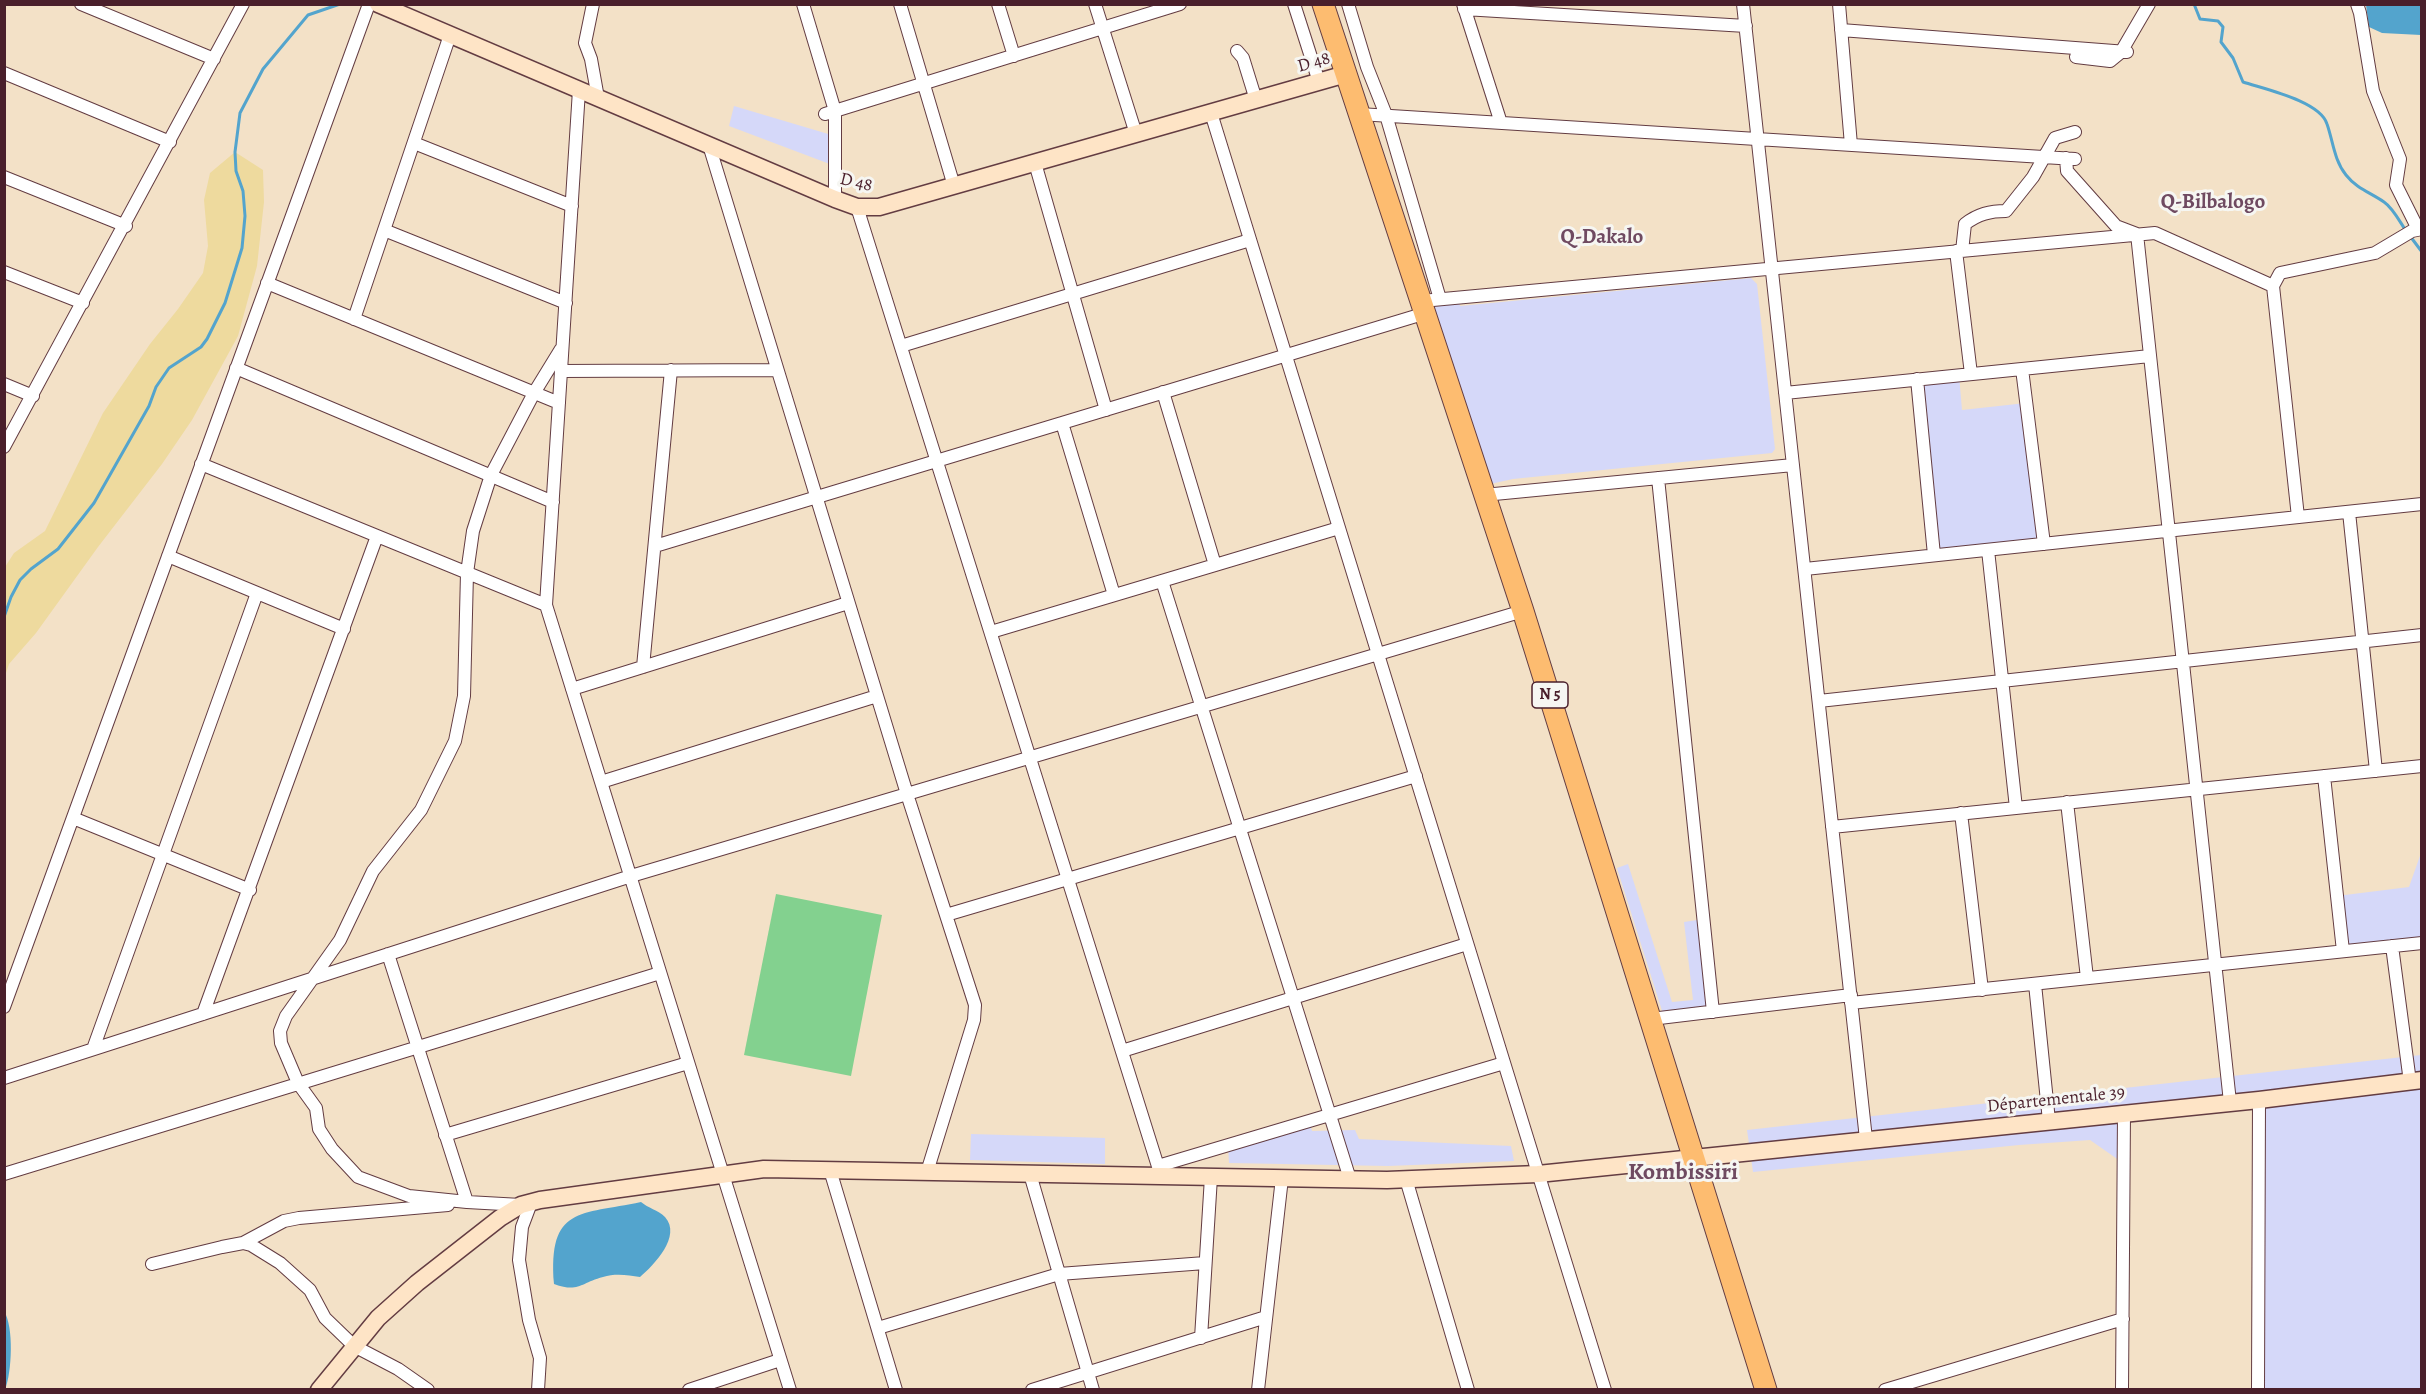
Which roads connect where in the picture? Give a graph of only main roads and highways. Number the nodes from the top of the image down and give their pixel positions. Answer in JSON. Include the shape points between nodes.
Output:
{"nodes":[{"id":1,"x":1323,"y":4,"type":"edge"},
{"id":2,"x":1766,"y":1389,"type":"edge"}],
"edges":[{"from":1,"to":2,"type":"highway","number":"N 5","via":[[1429,304],[1484,495]]}]}
